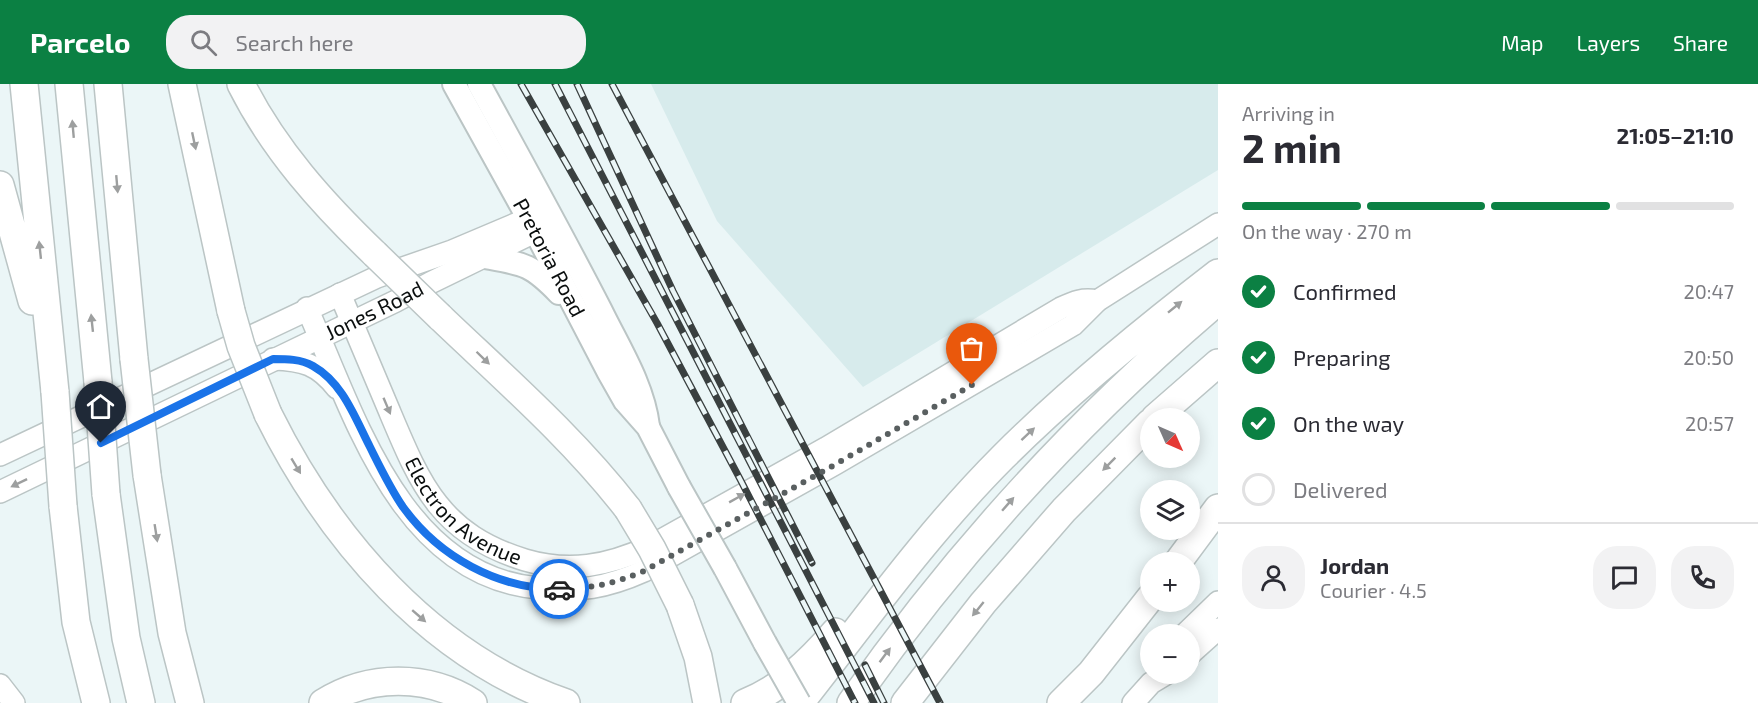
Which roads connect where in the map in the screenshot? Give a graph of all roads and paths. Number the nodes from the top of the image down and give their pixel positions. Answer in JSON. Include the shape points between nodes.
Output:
{"nodes":[{"id":1,"x":24,"y":84,"type":"edge"},
{"id":2,"x":69,"y":84,"type":"edge"},
{"id":3,"x":108,"y":84,"type":"edge"},
{"id":4,"x":182,"y":84,"type":"edge"},
{"id":5,"x":242,"y":84,"type":"edge"},
{"id":6,"x":454,"y":84,"type":"edge"},
{"id":7,"x":479,"y":84,"type":"edge"},
{"id":8,"x":0,"y":185,"type":"edge"},
{"id":9,"x":542,"y":221,"type":"junction"},
{"id":10,"x":1218,"y":224,"type":"edge"},
{"id":11,"x":485,"y":257,"type":"junction"},
{"id":12,"x":1218,"y":273,"type":"edge"},
{"id":13,"x":340,"y":294,"type":"junction"},
{"id":14,"x":1097,"y":301,"type":"junction"},
{"id":15,"x":1218,"y":301,"type":"edge"},
{"id":16,"x":396,"y":302,"type":"junction"},
{"id":17,"x":307,"y":308,"type":"junction"},
{"id":18,"x":574,"y":309,"type":"junction"},
{"id":19,"x":352,"y":323,"type":"junction"},
{"id":20,"x":320,"y":337,"type":"junction"},
{"id":21,"x":273,"y":359,"type":"junction"},
{"id":22,"x":52,"y":363,"type":"junction"},
{"id":23,"x":369,"y":363,"type":"junction"},
{"id":24,"x":1218,"y":363,"type":"edge"},
{"id":25,"x":347,"y":400,"type":"junction"},
{"id":26,"x":1166,"y":408,"type":"edge"},
{"id":27,"x":648,"y":427,"type":"junction"},
{"id":28,"x":1140,"y":433,"type":"edge"},
{"id":29,"x":0,"y":455,"type":"edge"},
{"id":30,"x":1003,"y":457,"type":"junction"},
{"id":31,"x":0,"y":492,"type":"edge"},
{"id":32,"x":1218,"y":508,"type":"edge"},
{"id":33,"x":1185,"y":552,"type":"edge"},
{"id":34,"x":1218,"y":602,"type":"edge"},
{"id":35,"x":1140,"y":611,"type":"edge"},
{"id":36,"x":76,"y":622,"type":"junction"},
{"id":37,"x":1195,"y":624,"type":"edge"},
{"id":38,"x":1218,"y":629,"type":"edge"},
{"id":39,"x":1200,"y":645,"type":"edge"},
{"id":40,"x":1151,"y":684,"type":"edge"},
{"id":41,"x":0,"y":685,"type":"edge"},
{"id":42,"x":14,"y":703,"type":"edge"},
{"id":43,"x":81,"y":703,"type":"edge"},
{"id":44,"x":96,"y":703,"type":"edge"},
{"id":45,"x":141,"y":703,"type":"edge"},
{"id":46,"x":190,"y":703,"type":"edge"},
{"id":47,"x":323,"y":703,"type":"edge"},
{"id":48,"x":473,"y":703,"type":"edge"},
{"id":49,"x":566,"y":703,"type":"edge"},
{"id":50,"x":707,"y":703,"type":"edge"},
{"id":51,"x":745,"y":703,"type":"edge"},
{"id":52,"x":800,"y":703,"type":"edge"},
{"id":53,"x":851,"y":703,"type":"edge"},
{"id":54,"x":904,"y":703,"type":"edge"},
{"id":55,"x":1061,"y":703,"type":"edge"},
{"id":56,"x":1133,"y":703,"type":"edge"}],
"edges":[{"from":22,"to":1,"type":"highway","one_way":true},
{"from":45,"to":2,"type":"highway","one_way":true,"bridge":true,"via":[[126,638],[106,494]]},
{"from":3,"to":46,"type":"highway","one_way":true,"bridge":true,"via":[[147,475],[171,633]]},
{"from":4,"to":49,"type":"highway","one_way":true,"bridge":true,"via":[[241,346],[268,414],[296,467],[356,552],[439,633],[480,661]]},
{"from":5,"to":50,"type":"highway","one_way":true,"bridge":true,"via":[[279,146],[339,220],[554,426],[628,509],[680,605],[698,657]]},
{"from":6,"to":9,"type":"main road","name":"Pretoria Road"},
{"from":7,"to":9,"type":"main road","name":"Pretoria Road"},
{"from":8,"to":22,"type":"highway"},
{"from":9,"to":11,"type":"main road","name":"Jones Road"},
{"from":9,"to":13,"type":"main road","name":"Jones Road","via":[[376,277]]},
{"from":9,"to":18,"type":"main road","name":"Pretoria Road"},
{"from":9,"to":27,"type":"main road","name":"Pretoria Road","via":[[626,360],[646,408]]},
{"from":10,"to":14,"type":"main road","name":"Electron Avenue"},
{"from":11,"to":16,"type":"main road","name":"Jones Road"},
{"from":11,"to":18,"type":"main road","via":[[528,266],[541,274]]},
{"from":30,"to":12,"type":"highway","one_way":true,"via":[[1102,366]]},
{"from":13,"to":17,"type":"main road","name":"Jones Road"},
{"from":13,"to":19,"type":"main road","name":"Electron Avenue"},
{"from":23,"to":14,"type":"main road","name":"Electron Avenue","one_way":true,"via":[[414,470],[457,525],[508,555],[535,563],[579,567],[604,563],[649,547],[826,448],[1061,308],[1086,299]]},
{"from":14,"to":25,"type":"main road","name":"Electron Avenue","via":[[1073,325],[836,464],[644,571],[597,587],[550,589],[508,583],[473,568],[437,543],[397,497]]},
{"from":53,"to":15,"type":"highway","one_way":true,"via":[[933,592],[1011,501],[1082,425]]},
{"from":16,"to":19,"type":"main road","name":"Jones Road"},
{"from":16,"to":23,"type":"main road","via":[[371,331]]},
{"from":17,"to":20,"type":"main road","name":"Electron Avenue"},
{"from":17,"to":29,"type":"main road","name":"Jones Road"},
{"from":18,"to":27,"type":"main road","name":"Pretoria Road","via":[[625,401]]},
{"from":19,"to":20,"type":"main road","name":"Jones Road"},
{"from":19,"to":23,"type":"main road","name":"Electron Avenue"},
{"from":20,"to":21,"type":"main road","name":"Jones Road"},
{"from":20,"to":25,"type":"main road","name":"Electron Avenue"},
{"from":21,"to":25,"type":"main road","via":[[312,365]]},
{"from":21,"to":31,"type":"main road","name":"Jones Road","one_way":true},
{"from":22,"to":36,"type":"highway","bridge":true},
{"from":24,"to":26,"type":"highway"},
{"from":27,"to":52,"type":"main road","name":"Pretoria Road","bridge":true},
{"from":28,"to":54,"type":"highway","one_way":true,"via":[[1064,510],[983,603]]},
{"from":30,"to":51,"type":"highway","via":[[930,524],[816,655],[774,688]]},
{"from":30,"to":52,"type":"highway","via":[[922,547]]},
{"from":32,"to":33,"type":"highway"},
{"from":34,"to":37,"type":"main road"},
{"from":35,"to":55,"type":"highway"},
{"from":36,"to":43,"type":"highway"},
{"from":36,"to":44,"type":"highway"},
{"from":38,"to":39,"type":"main road"},
{"from":40,"to":56,"type":"main road"},
{"from":41,"to":42,"type":"main road"},
{"from":47,"to":48,"type":"highway","via":[[354,687],[410,681],[448,689]]}]}
